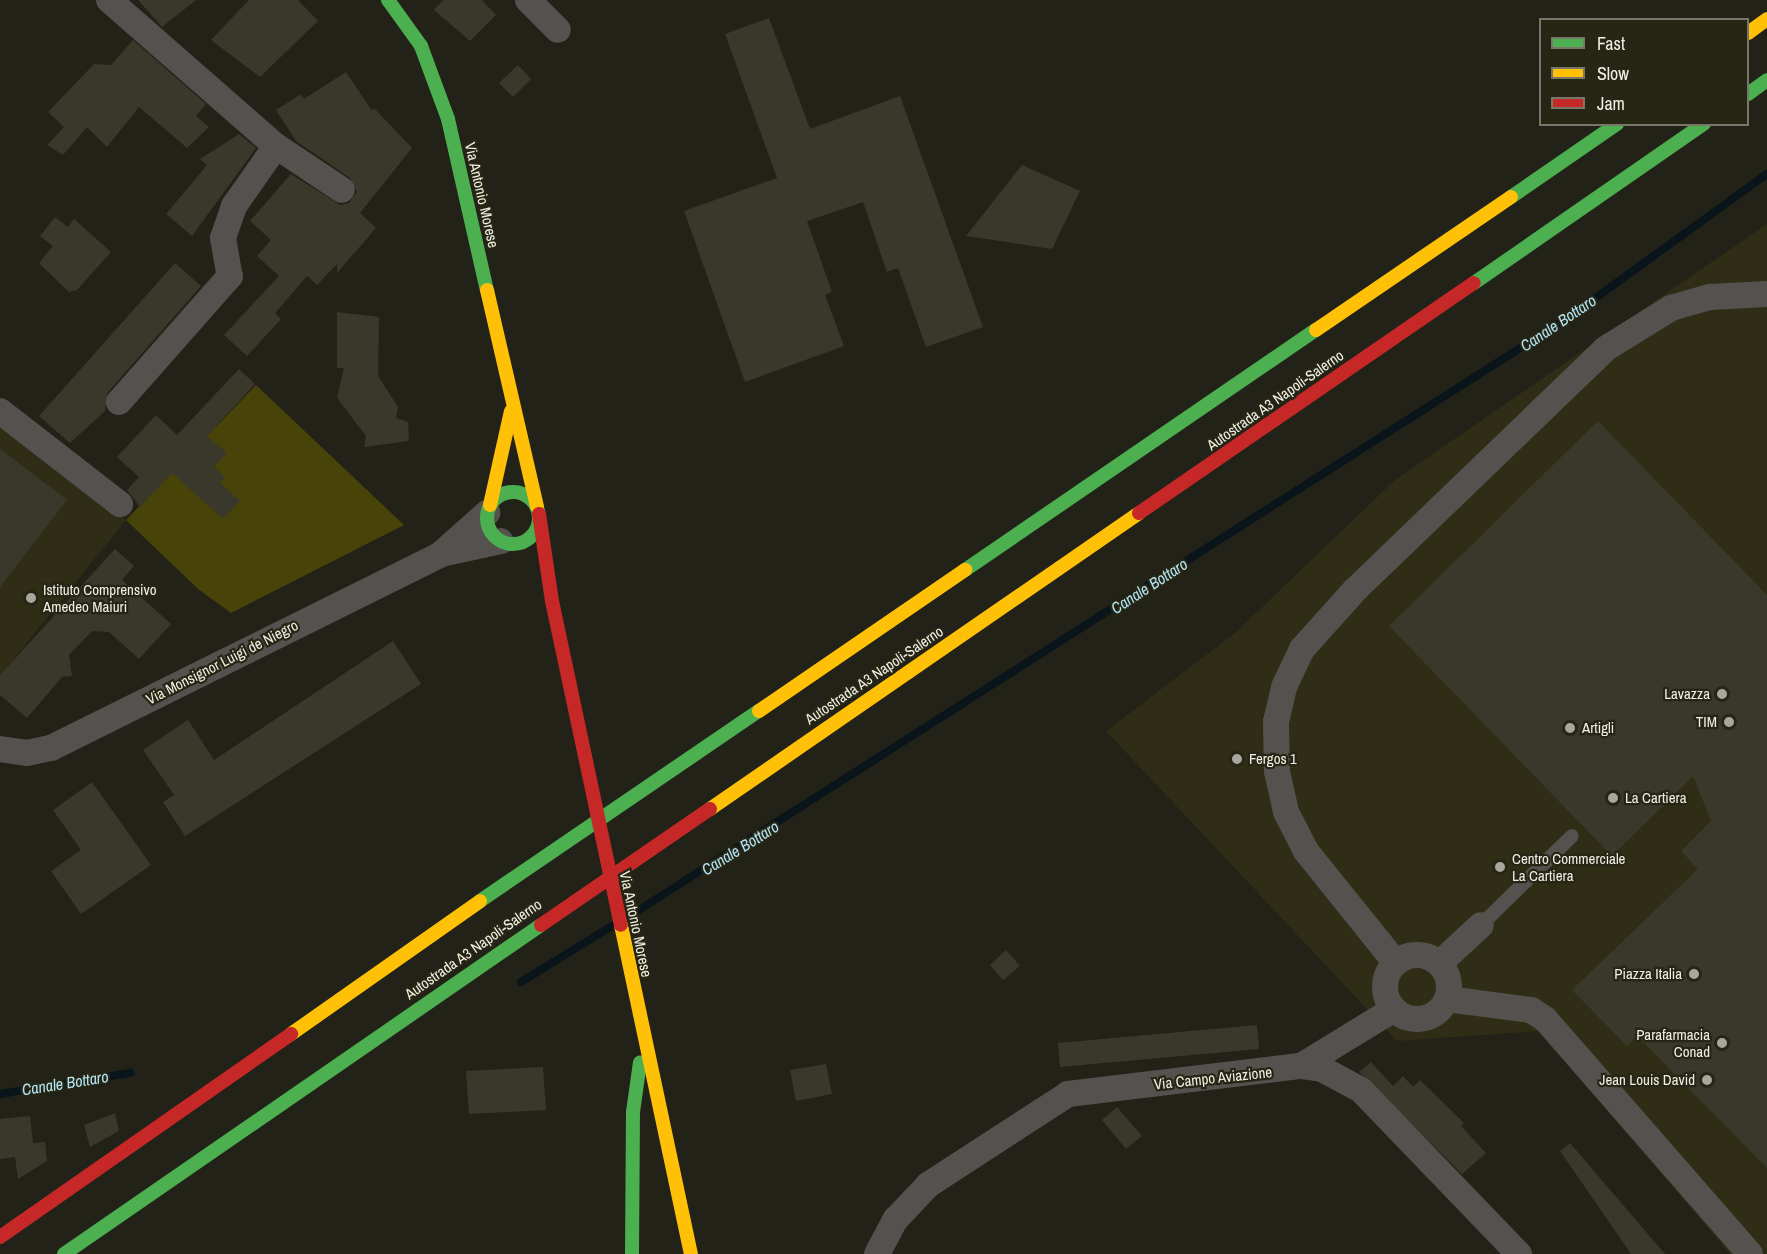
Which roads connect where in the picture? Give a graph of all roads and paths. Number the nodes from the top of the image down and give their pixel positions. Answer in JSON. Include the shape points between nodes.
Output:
{"nodes":[{"id":1,"x":109,"y":0,"type":"edge"},
{"id":2,"x":388,"y":0,"type":"edge"},
{"id":3,"x":528,"y":0,"type":"edge"},
{"id":4,"x":1767,"y":19,"type":"edge"},
{"id":5,"x":558,"y":30,"type":"dead end"},
{"id":6,"x":1749,"y":32,"type":"edge"},
{"id":7,"x":1767,"y":81,"type":"edge"},
{"id":8,"x":1749,"y":93,"type":"edge"},
{"id":9,"x":1614,"y":126,"type":"edge"},
{"id":10,"x":1701,"y":126,"type":"edge"},
{"id":11,"x":276,"y":146,"type":"junction"},
{"id":12,"x":342,"y":190,"type":"dead end"},
{"id":13,"x":1767,"y":294,"type":"edge"},
{"id":14,"x":119,"y":402,"type":"dead end"},
{"id":15,"x":512,"y":410,"type":"junction"},
{"id":16,"x":0,"y":411,"type":"edge"},
{"id":17,"x":120,"y":504,"type":"dead end"},
{"id":18,"x":489,"y":509,"type":"junction"},
{"id":19,"x":538,"y":510,"type":"junction"},
{"id":20,"x":508,"y":548,"type":"junction"},
{"id":21,"x":441,"y":554,"type":"junction"},
{"id":22,"x":530,"y":572,"type":"dead end"},
{"id":23,"x":552,"y":601,"type":"junction"},
{"id":24,"x":0,"y":748,"type":"edge"},
{"id":25,"x":1572,"y":836,"type":"dead end"},
{"id":26,"x":1481,"y":925,"type":"joint"},
{"id":27,"x":1396,"y":963,"type":"junction"},
{"id":28,"x":1439,"y":964,"type":"junction"},
{"id":29,"x":1447,"y":999,"type":"junction"},
{"id":30,"x":1394,"y":1009,"type":"junction"},
{"id":31,"x":643,"y":1037,"type":"junction"},
{"id":32,"x":1301,"y":1066,"type":"junction"},
{"id":33,"x":0,"y":1237,"type":"edge"},
{"id":34,"x":884,"y":1249,"type":"edge"},
{"id":35,"x":64,"y":1254,"type":"edge"},
{"id":36,"x":633,"y":1254,"type":"edge"},
{"id":37,"x":691,"y":1254,"type":"edge"},
{"id":38,"x":1519,"y":1254,"type":"edge"},
{"id":39,"x":1750,"y":1254,"type":"edge"}],
"edges":[{"from":1,"to":11,"type":"street"},
{"from":2,"to":15,"type":"main road","name":"Via Antonio Morese","via":[[421,46],[448,119]]},
{"from":3,"to":5,"type":"street"},
{"from":4,"to":6,"type":"main road"},
{"from":7,"to":8,"type":"main road"},
{"from":9,"to":33,"type":"main road","via":[[479,902]]},
{"from":10,"to":35,"type":"main road","name":"Autostrada A3 Napoli-Salerno"},
{"from":11,"to":12,"type":"street"},
{"from":11,"to":14,"type":"street","via":[[234,206],[224,238],[230,276]]},
{"from":13,"to":27,"type":"street","via":[[1710,297],[1671,308],[1605,349],[1331,613],[1302,649],[1284,687],[1276,723],[1277,771],[1286,812],[1306,851]]},
{"from":15,"to":18,"type":"main road","name":"Via Antonio Morese"},
{"from":15,"to":19,"type":"main road","name":"Via Antonio Morese","via":[[527,451]]},
{"from":16,"to":17,"type":"street"},
{"from":18,"to":19,"type":"main road","via":[[510,492],[525,495]]},
{"from":18,"to":20,"type":"main road","via":[[489,528]]},
{"from":18,"to":21,"type":"street"},
{"from":19,"to":20,"type":"main road","via":[[530,538]]},
{"from":19,"to":23,"type":"main road","name":"Via Antonio Morese"},
{"from":20,"to":21,"type":"street"},
{"from":21,"to":24,"type":"street","name":"Via Monsignor Luigi de Niegro","via":[[51,748],[27,753]]},
{"from":22,"to":23,"type":"main road","name":"Via Antonio Morese"},
{"from":23,"to":31,"type":"main road","name":"Via Antonio Morese"},
{"from":25,"to":26,"type":"lane"},
{"from":26,"to":28,"type":"street"},
{"from":27,"to":28,"type":"street","via":[[1415,955]]},
{"from":27,"to":30,"type":"street","via":[[1389,971],[1385,991]]},
{"from":28,"to":29,"type":"street","via":[[1448,977]]},
{"from":29,"to":30,"type":"street","via":[[1442,1008],[1423,1019]]},
{"from":29,"to":39,"type":"street","via":[[1531,1010],[1545,1019]]},
{"from":30,"to":32,"type":"street"},
{"from":31,"to":36,"type":"main road","via":[[633,1112]]},
{"from":31,"to":37,"type":"main road","name":"Via Antonio Morese"},
{"from":32,"to":34,"type":"street","name":"Via Campo Aviazione","via":[[1068,1094],[928,1185],[909,1202]]},
{"from":32,"to":38,"type":"street","name":"Via Campo Aviazione","via":[[1322,1069],[1361,1090]]}]}
